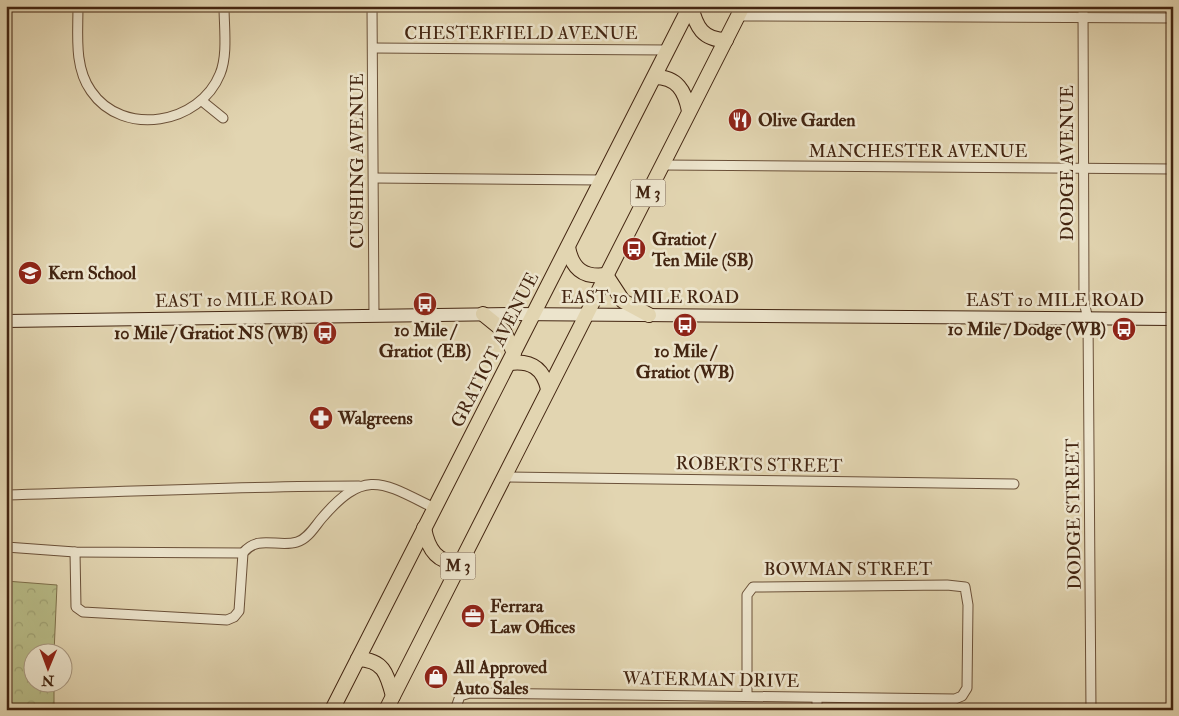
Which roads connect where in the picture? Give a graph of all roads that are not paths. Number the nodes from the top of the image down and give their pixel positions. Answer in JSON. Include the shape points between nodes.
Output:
{"nodes":[{"id":1,"x":78,"y":6,"type":"edge"},
{"id":2,"x":224,"y":6,"type":"edge"},
{"id":3,"x":372,"y":6,"type":"edge"},
{"id":4,"x":691,"y":6,"type":"edge"},
{"id":5,"x":1083,"y":6,"type":"edge"},
{"id":6,"x":740,"y":11,"type":"edge"},
{"id":7,"x":1083,"y":17,"type":"junction"},
{"id":8,"x":1173,"y":18,"type":"edge"},
{"id":9,"x":726,"y":40,"type":"junction"},
{"id":10,"x":373,"y":48,"type":"junction"},
{"id":11,"x":668,"y":50,"type":"junction"},
{"id":12,"x":655,"y":77,"type":"junction"},
{"id":13,"x":202,"y":101,"type":"junction"},
{"id":14,"x":689,"y":111,"type":"junction"},
{"id":15,"x":223,"y":118,"type":"dead end"},
{"id":16,"x":662,"y":165,"type":"junction"},
{"id":17,"x":1084,"y":169,"type":"junction"},
{"id":18,"x":1173,"y":170,"type":"edge"},
{"id":19,"x":374,"y":178,"type":"junction"},
{"id":20,"x":602,"y":180,"type":"junction"},
{"id":21,"x":568,"y":247,"type":"junction"},
{"id":22,"x":606,"y":275,"type":"junction"},
{"id":23,"x":483,"y":314,"type":"junction"},
{"id":24,"x":534,"y":314,"type":"junction"},
{"id":25,"x":586,"y":314,"type":"junction"},
{"id":26,"x":649,"y":315,"type":"junction"},
{"id":27,"x":374,"y":316,"type":"junction"},
{"id":28,"x":1088,"y":319,"type":"junction"},
{"id":29,"x":1173,"y":319,"type":"edge"},
{"id":30,"x":6,"y":321,"type":"edge"},
{"id":31,"x":511,"y":358,"type":"junction"},
{"id":32,"x":548,"y":389,"type":"junction"},
{"id":33,"x":504,"y":477,"type":"junction"},
{"id":34,"x":1014,"y":484,"type":"dead end"},
{"id":35,"x":359,"y":486,"type":"junction"},
{"id":36,"x":6,"y":495,"type":"edge"},
{"id":37,"x":434,"y":508,"type":"junction"},
{"id":38,"x":424,"y":528,"type":"junction"},
{"id":39,"x":6,"y":547,"type":"edge"},
{"id":40,"x":75,"y":552,"type":"junction"},
{"id":41,"x":243,"y":553,"type":"junction"},
{"id":42,"x":460,"y":562,"type":"junction"},
{"id":43,"x":358,"y":659,"type":"junction"},
{"id":44,"x":393,"y":696,"type":"junction"},
{"id":45,"x":747,"y":696,"type":"junction"},
{"id":46,"x":962,"y":696,"type":"joint"},
{"id":47,"x":817,"y":698,"type":"junction"},
{"id":48,"x":332,"y":710,"type":"edge"},
{"id":49,"x":386,"y":710,"type":"edge"},
{"id":50,"x":455,"y":710,"type":"edge"},
{"id":51,"x":817,"y":710,"type":"edge"},
{"id":52,"x":1092,"y":710,"type":"edge"}],
"edges":[{"from":1,"to":13,"type":"street","via":[[78,53],[83,75],[94,95],[111,109],[127,117],[145,120],[181,114]]},
{"from":2,"to":13,"type":"street","via":[[221,73]]},
{"from":3,"to":10,"type":"street","name":"CUSHING AVENUE"},
{"from":4,"to":9,"type":"main road","via":[[697,26],[705,36]]},
{"from":4,"to":11,"type":"main road","name":"GRATIOT AVENUE","number":"M 3"},
{"from":5,"to":7,"type":"street","name":"DODGE AVENUE"},
{"from":6,"to":7,"type":"street"},
{"from":6,"to":9,"type":"main road","number":"M 3"},
{"from":7,"to":8,"type":"street"},
{"from":7,"to":17,"type":"street","name":"DODGE AVENUE"},
{"from":9,"to":14,"type":"main road","number":"M 3"},
{"from":10,"to":11,"type":"street","name":"CHESTERFIELD AVENUE"},
{"from":10,"to":19,"type":"street","name":"CUSHING AVENUE"},
{"from":11,"to":12,"type":"main road","name":"GRATIOT AVENUE","number":"M 3"},
{"from":12,"to":14,"type":"main road","via":[[668,78],[678,84]]},
{"from":12,"to":20,"type":"main road","name":"GRATIOT AVENUE","number":"M 3"},
{"from":13,"to":15,"type":"street"},
{"from":14,"to":16,"type":"main road","number":"M 3"},
{"from":16,"to":17,"type":"street","name":"MANCHESTER AVENUE"},
{"from":16,"to":22,"type":"main road","number":"M 3"},
{"from":17,"to":18,"type":"street","name":"MANCHESTER AVENUE"},
{"from":17,"to":28,"type":"street","name":"DODGE AVENUE","via":[[1084,302]]},
{"from":19,"to":20,"type":"street"},
{"from":19,"to":27,"type":"street","name":"CUSHING AVENUE"},
{"from":20,"to":21,"type":"main road","name":"GRATIOT AVENUE","number":"M 3"},
{"from":21,"to":22,"type":"main road","via":[[570,259],[579,271],[592,276]]},
{"from":21,"to":24,"type":"main road","name":"GRATIOT AVENUE","number":"M 3"},
{"from":22,"to":25,"type":"main road","number":"M 3"},
{"from":22,"to":26,"type":"main road","via":[[624,302]]},
{"from":23,"to":24,"type":"main road","name":"EAST 10 MILE ROAD"},
{"from":23,"to":27,"type":"main road","name":"EAST 10 MILE ROAD"},
{"from":23,"to":31,"type":"main road","via":[[504,331]]},
{"from":24,"to":25,"type":"main road","name":"EAST 10 MILE ROAD"},
{"from":24,"to":31,"type":"main road","name":"GRATIOT AVENUE","number":"M 3"},
{"from":25,"to":26,"type":"main road","name":"EAST 10 MILE ROAD"},
{"from":25,"to":32,"type":"main road","number":"M 3"},
{"from":26,"to":28,"type":"main road","name":"EAST 10 MILE ROAD"},
{"from":27,"to":30,"type":"main road","name":"EAST 10 MILE ROAD"},
{"from":28,"to":29,"type":"main road","name":"EAST 10 MILE ROAD"},
{"from":28,"to":52,"type":"street","name":"DODGE STREET"},
{"from":31,"to":32,"type":"main road","via":[[535,366],[543,374]]},
{"from":31,"to":37,"type":"main road","name":"GRATIOT AVENUE","number":"M 3"},
{"from":32,"to":33,"type":"main road","number":"M 3"},
{"from":33,"to":34,"type":"street","name":"ROBERTS STREET"},
{"from":33,"to":42,"type":"main road","number":"M 3"},
{"from":35,"to":36,"type":"street","via":[[260,486]]},
{"from":35,"to":37,"type":"street","via":[[377,484],[396,488]]},
{"from":35,"to":41,"type":"street","via":[[333,506],[297,542],[252,544]]},
{"from":37,"to":38,"type":"main road","name":"GRATIOT AVENUE","number":"M 3"},
{"from":38,"to":42,"type":"main road","via":[[428,545],[436,556],[447,562]]},
{"from":38,"to":43,"type":"main road","name":"GRATIOT AVENUE","number":"M 3"},
{"from":39,"to":40,"type":"street"},
{"from":40,"to":41,"type":"street"},
{"from":40,"to":41,"type":"street","via":[[76,607],[83,612],[228,620],[239,611]]},
{"from":42,"to":44,"type":"main road","number":"M 3"},
{"from":43,"to":44,"type":"main road","via":[[378,664],[386,674]]},
{"from":43,"to":48,"type":"main road","name":"GRATIOT AVENUE","number":"M 3"},
{"from":44,"to":49,"type":"main road","number":"M 3"},
{"from":45,"to":46,"type":"street","name":"BOWMAN STREET","via":[[747,595],[753,587],[947,585],[965,587],[968,605],[966,688]]},
{"from":45,"to":47,"type":"street","name":"WATERMAN DRIVE"},
{"from":45,"to":50,"type":"street","name":"WATERMAN DRIVE","via":[[482,693],[460,696]]},
{"from":46,"to":47,"type":"street","name":"WATERMAN DRIVE","via":[[946,699]]},
{"from":47,"to":51,"type":"street"}]}
